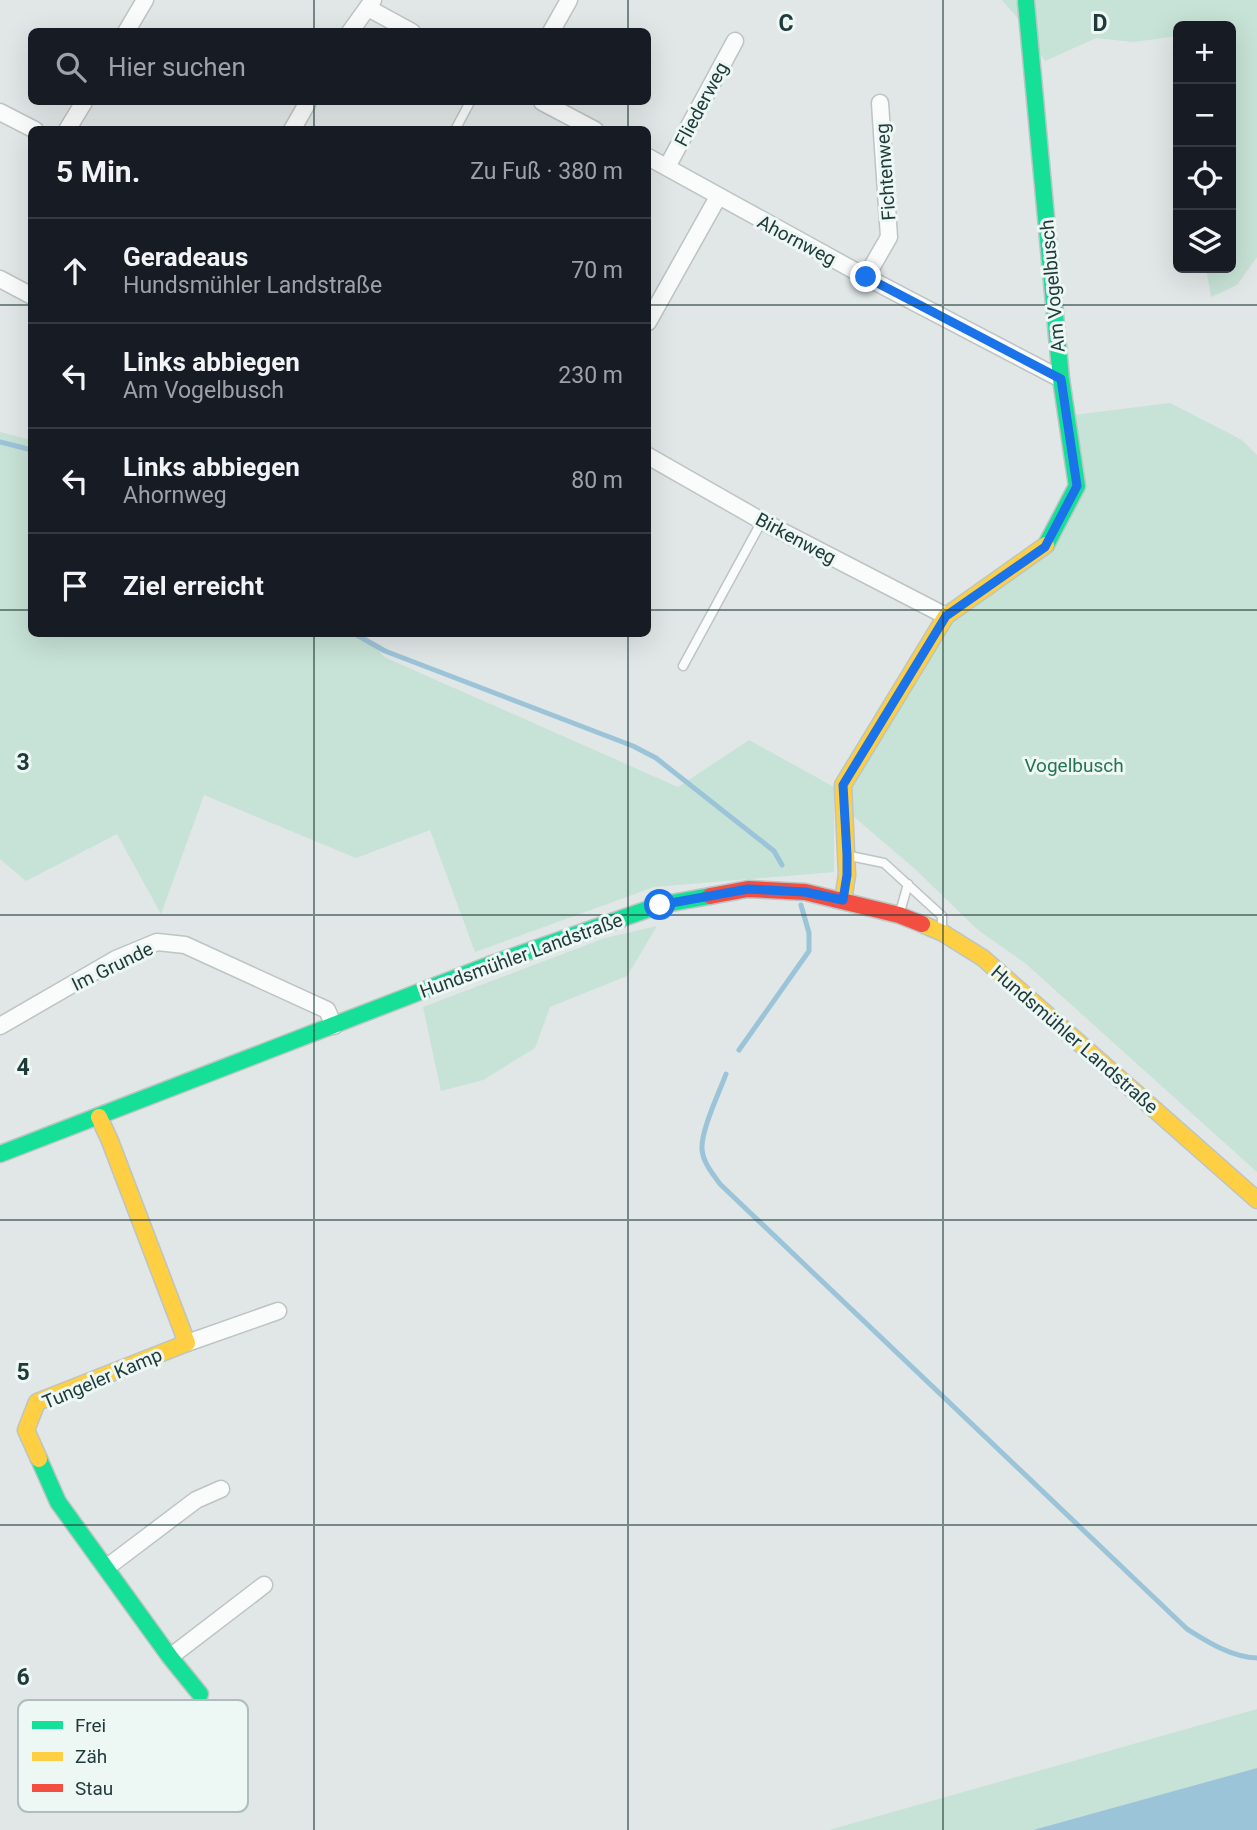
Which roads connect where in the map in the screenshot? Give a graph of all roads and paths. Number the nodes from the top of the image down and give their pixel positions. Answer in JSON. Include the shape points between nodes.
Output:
{"nodes":[{"id":1,"x":145,"y":0,"type":"edge"},
{"id":2,"x":569,"y":0,"type":"edge"},
{"id":3,"x":1026,"y":2,"type":"dead end"},
{"id":4,"x":371,"y":4,"type":"edge"},
{"id":5,"x":128,"y":28,"type":"edge"},
{"id":6,"x":353,"y":28,"type":"edge"},
{"id":7,"x":406,"y":28,"type":"edge"},
{"id":8,"x":553,"y":28,"type":"edge"},
{"id":9,"x":735,"y":41,"type":"dead end"},
{"id":10,"x":880,"y":103,"type":"dead end"},
{"id":11,"x":82,"y":105,"type":"edge"},
{"id":12,"x":306,"y":105,"type":"edge"},
{"id":13,"x":468,"y":105,"type":"edge"},
{"id":14,"x":548,"y":105,"type":"edge"},
{"id":15,"x":0,"y":112,"type":"edge"},
{"id":16,"x":28,"y":126,"type":"edge"},
{"id":17,"x":69,"y":126,"type":"edge"},
{"id":18,"x":294,"y":126,"type":"edge"},
{"id":19,"x":457,"y":126,"type":"edge"},
{"id":20,"x":587,"y":126,"type":"edge"},
{"id":21,"x":651,"y":159,"type":"edge"},
{"id":22,"x":667,"y":167,"type":"junction"},
{"id":23,"x":718,"y":197,"type":"junction"},
{"id":24,"x":866,"y":277,"type":"junction"},
{"id":25,"x":0,"y":279,"type":"edge"},
{"id":26,"x":28,"y":294,"type":"edge"},
{"id":27,"x":651,"y":317,"type":"edge"},
{"id":28,"x":1061,"y":379,"type":"junction"},
{"id":29,"x":651,"y":458,"type":"edge"},
{"id":30,"x":762,"y":521,"type":"junction"},
{"id":31,"x":946,"y":616,"type":"junction"},
{"id":32,"x":683,"y":666,"type":"dead end"},
{"id":33,"x":847,"y":855,"type":"junction"},
{"id":34,"x":908,"y":884,"type":"junction"},
{"id":35,"x":843,"y":900,"type":"junction"},
{"id":36,"x":899,"y":915,"type":"junction"},
{"id":37,"x":943,"y":933,"type":"junction"},
{"id":38,"x":0,"y":1026,"type":"edge"},
{"id":39,"x":334,"y":1026,"type":"junction"},
{"id":40,"x":99,"y":1117,"type":"junction"},
{"id":41,"x":0,"y":1154,"type":"edge"},
{"id":42,"x":1257,"y":1200,"type":"edge"},
{"id":43,"x":278,"y":1311,"type":"dead end"},
{"id":44,"x":187,"y":1343,"type":"junction"},
{"id":45,"x":221,"y":1489,"type":"dead end"},
{"id":46,"x":106,"y":1568,"type":"junction"},
{"id":47,"x":264,"y":1586,"type":"dead end"},
{"id":48,"x":170,"y":1657,"type":"junction"},
{"id":49,"x":200,"y":1695,"type":"dead end"}],
"edges":[{"from":1,"to":5,"type":"street"},
{"from":2,"to":8,"type":"street"},
{"from":3,"to":28,"type":"street","name":"Am Vogelbusch"},
{"from":4,"to":6,"type":"street"},
{"from":4,"to":7,"type":"street"},
{"from":9,"to":22,"type":"street","name":"Fliederweg"},
{"from":10,"to":24,"type":"street","name":"Fichtenweg","via":[[888,237]]},
{"from":11,"to":17,"type":"street"},
{"from":12,"to":18,"type":"street"},
{"from":13,"to":19,"type":"lane"},
{"from":14,"to":20,"type":"street"},
{"from":15,"to":16,"type":"street"},
{"from":21,"to":22,"type":"street","name":"Ahornweg"},
{"from":22,"to":23,"type":"street","name":"Ahornweg"},
{"from":23,"to":24,"type":"street","name":"Ahornweg"},
{"from":23,"to":27,"type":"street"},
{"from":24,"to":28,"type":"street","name":"Ahornweg"},
{"from":25,"to":26,"type":"street"},
{"from":28,"to":31,"type":"street","name":"Am Vogelbusch","via":[[1077,486],[1045,547]]},
{"from":29,"to":30,"type":"street","name":"Birkenweg"},
{"from":30,"to":31,"type":"street","name":"Birkenweg"},
{"from":30,"to":32,"type":"lane"},
{"from":31,"to":33,"type":"street","name":"Am Vogelbusch","via":[[843,785]]},
{"from":33,"to":34,"type":"lane","via":[[884,863]]},
{"from":33,"to":35,"type":"street","name":"Am Vogelbusch"},
{"from":34,"to":36,"type":"lane"},
{"from":34,"to":37,"type":"lane","via":[[942,916]]},
{"from":35,"to":36,"type":"street","name":"Hundsmühler Landstraße"},
{"from":35,"to":39,"type":"street","name":"Hundsmühler Landstraße","via":[[805,892],[748,889],[660,905]]},
{"from":36,"to":37,"type":"street","name":"Hundsmühler Landstraße"},
{"from":37,"to":42,"type":"street","name":"Hundsmühler Landstraße","via":[[983,958]]},
{"from":38,"to":39,"type":"street","name":"Im Grunde","via":[[116,959],[157,942],[185,945],[327,1010]]},
{"from":39,"to":40,"type":"street","name":"Hundsmühler Landstraße"},
{"from":40,"to":41,"type":"street","name":"Hundsmühler Landstraße"},
{"from":40,"to":44,"type":"street","name":"Tungeler Kamp","via":[[115,1140]]},
{"from":43,"to":44,"type":"street","name":"Tungeler Kamp"},
{"from":44,"to":46,"type":"street","name":"Tungeler Kamp","via":[[37,1402],[26,1430],[58,1502]]},
{"from":45,"to":46,"type":"street","via":[[196,1500]]},
{"from":46,"to":48,"type":"street","name":"Tungeler Kamp"},
{"from":47,"to":48,"type":"street"},
{"from":48,"to":49,"type":"street","name":"Tungeler Kamp"}]}
